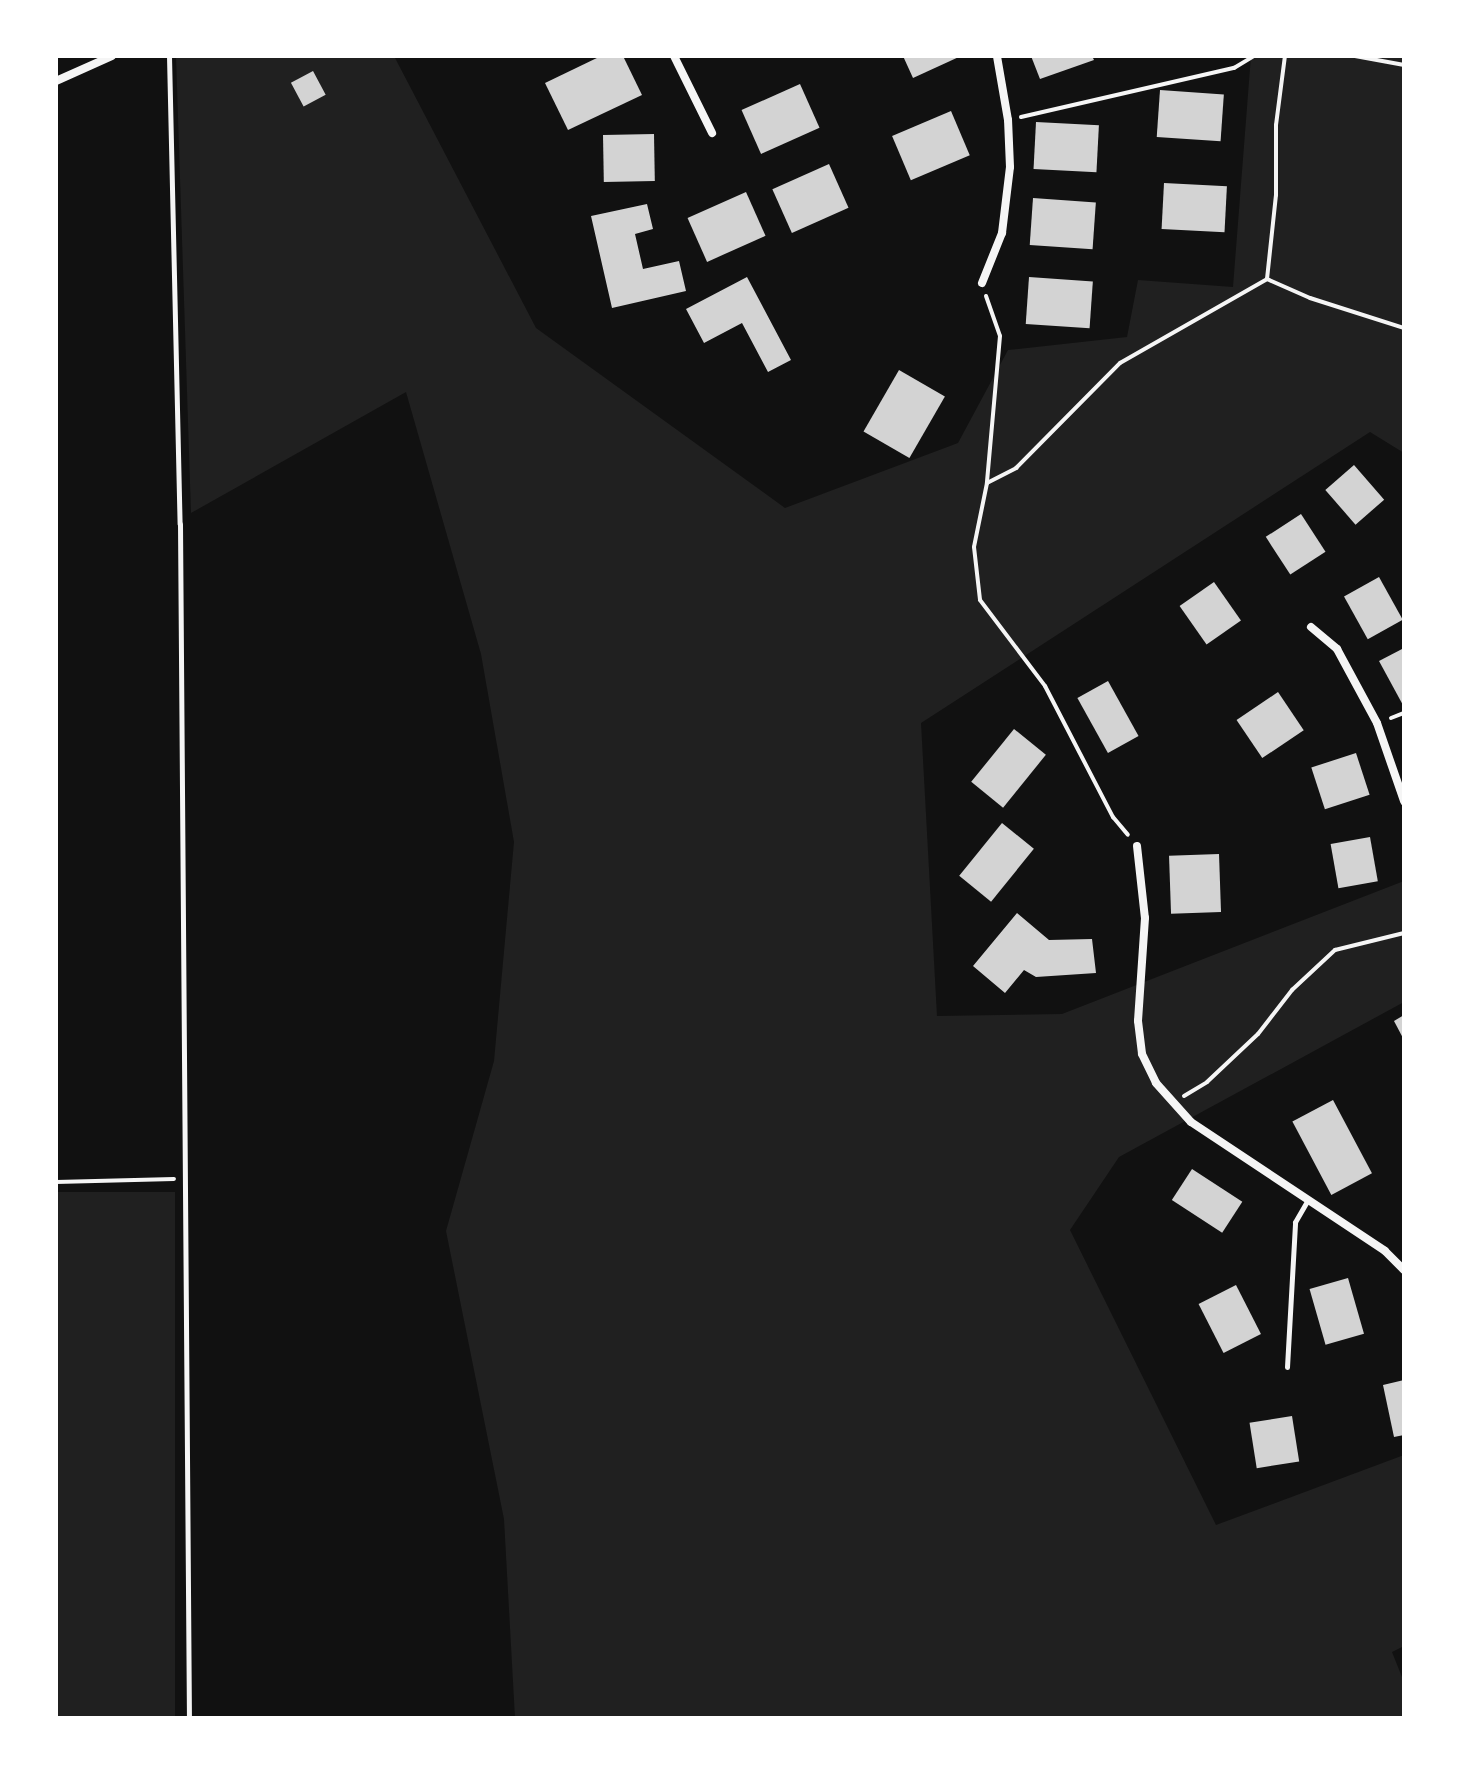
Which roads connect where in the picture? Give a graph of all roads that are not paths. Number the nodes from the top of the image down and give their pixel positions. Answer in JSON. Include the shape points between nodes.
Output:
{"nodes":[{"id":1,"x":112,"y":56,"type":"edge"},
{"id":2,"x":169,"y":56,"type":"edge"},
{"id":3,"x":674,"y":56,"type":"edge"},
{"id":4,"x":997,"y":56,"type":"edge"},
{"id":5,"x":56,"y":81,"type":"edge"},
{"id":6,"x":712,"y":133,"type":"dead end"},
{"id":7,"x":982,"y":283,"type":"road end"},
{"id":8,"x":1311,"y":627,"type":"dead end"},
{"id":9,"x":1404,"y":801,"type":"edge"},
{"id":10,"x":1137,"y":846,"type":"road end"},
{"id":11,"x":1307,"y":1201,"type":"junction"},
{"id":12,"x":1404,"y":1270,"type":"edge"},
{"id":13,"x":1287,"y":1367,"type":"dead end"},
{"id":14,"x":189,"y":1718,"type":"edge"}],
"edges":[{"from":1,"to":5,"type":"street"},
{"from":2,"to":14,"type":"lane","via":[[180,508]]},
{"from":3,"to":6,"type":"street"},
{"from":4,"to":7,"type":"street","via":[[1010,167],[1002,233]]},
{"from":8,"to":9,"type":"street","via":[[1337,649],[1377,723]]},
{"from":10,"to":11,"type":"street","via":[[1145,918],[1138,1021],[1140,1043],[1156,1083],[1191,1122]]},
{"from":11,"to":12,"type":"street","via":[[1385,1251]]},
{"from":11,"to":13,"type":"lane","via":[[1295,1222]]}]}
